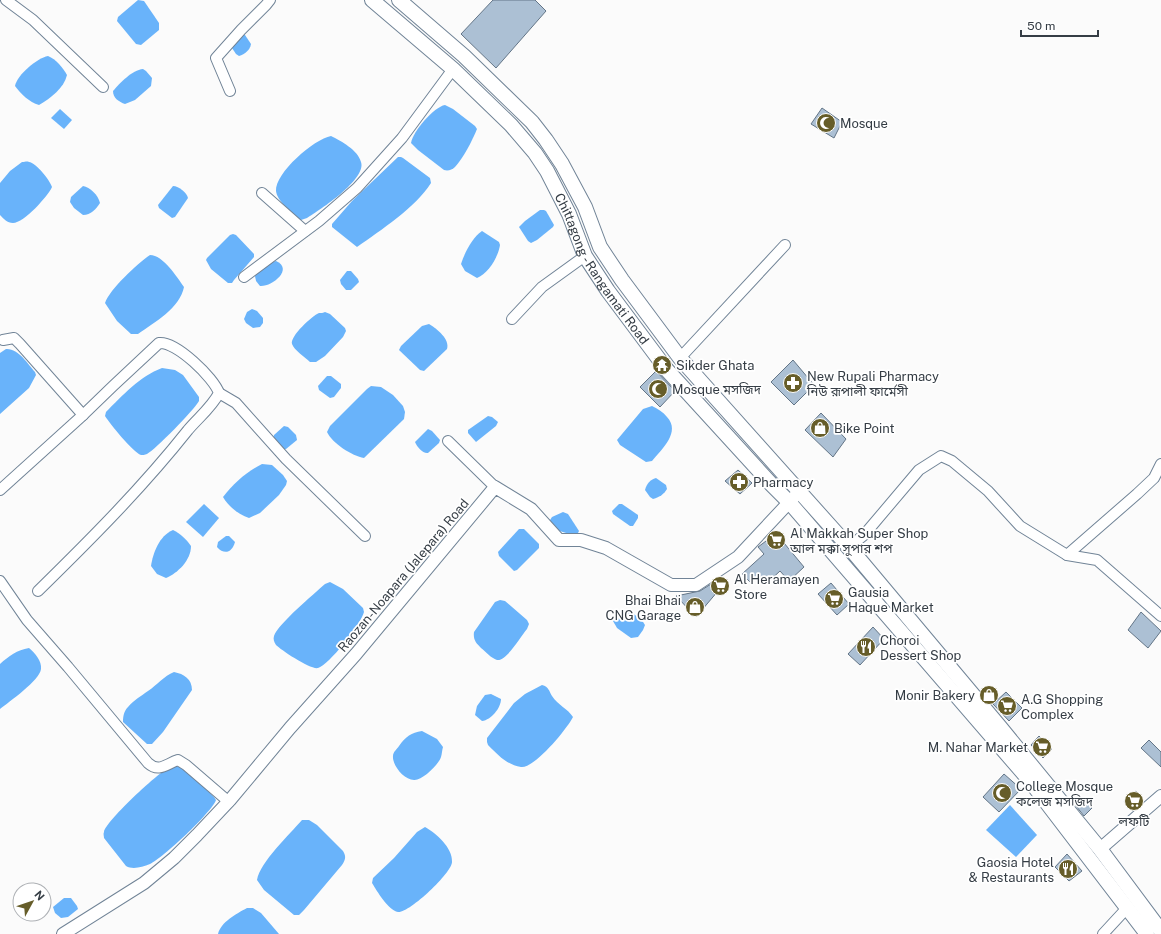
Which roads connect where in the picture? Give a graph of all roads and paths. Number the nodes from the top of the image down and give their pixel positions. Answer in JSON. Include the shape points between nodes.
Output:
{"nodes":[{"id":1,"x":6,"y":0,"type":"edge"},
{"id":2,"x":270,"y":0,"type":"edge"},
{"id":3,"x":372,"y":0,"type":"edge"},
{"id":4,"x":398,"y":0,"type":"edge"},
{"id":5,"x":453,"y":69,"type":"junction"},
{"id":6,"x":102,"y":87,"type":"dead end"},
{"id":7,"x":230,"y":91,"type":"dead end"},
{"id":8,"x":262,"y":193,"type":"dead end"},
{"id":9,"x":305,"y":231,"type":"junction"},
{"id":10,"x":784,"y":245,"type":"dead end"},
{"id":11,"x":585,"y":256,"type":"junction"},
{"id":12,"x":244,"y":277,"type":"dead end"},
{"id":13,"x":512,"y":318,"type":"dead end"},
{"id":14,"x":3,"y":340,"type":"dead end"},
{"id":15,"x":680,"y":358,"type":"junction"},
{"id":16,"x":219,"y":393,"type":"junction"},
{"id":17,"x":83,"y":416,"type":"junction"},
{"id":18,"x":448,"y":441,"type":"dead end"},
{"id":19,"x":1161,"y":464,"type":"edge"},
{"id":20,"x":495,"y":487,"type":"junction"},
{"id":21,"x":0,"y":490,"type":"edge"},
{"id":22,"x":800,"y":491,"type":"junction"},
{"id":23,"x":790,"y":503,"type":"junction"},
{"id":24,"x":366,"y":536,"type":"dead end"},
{"id":25,"x":849,"y":547,"type":"junction"},
{"id":26,"x":1067,"y":555,"type":"junction"},
{"id":27,"x":0,"y":581,"type":"edge"},
{"id":28,"x":38,"y":591,"type":"dead end"},
{"id":29,"x":1161,"y":616,"type":"edge"},
{"id":30,"x":1161,"y":796,"type":"edge"},
{"id":31,"x":228,"y":802,"type":"junction"},
{"id":32,"x":1100,"y":849,"type":"junction"},
{"id":33,"x":1127,"y":908,"type":"junction"},
{"id":34,"x":1161,"y":931,"type":"edge"},
{"id":35,"x":63,"y":934,"type":"edge"},
{"id":36,"x":1103,"y":934,"type":"edge"},
{"id":37,"x":1147,"y":934,"type":"edge"}],
"edges":[{"from":1,"to":6,"type":"street","via":[[33,20]]},
{"from":2,"to":7,"type":"street","via":[[216,58]]},
{"from":3,"to":5,"type":"highway","name":"Chittagong - Rangamati Road"},
{"from":4,"to":15,"type":"highway","name":"Chittagong - Rangamati Road","via":[[464,56],[532,122],[562,164],[585,208],[600,247]]},
{"from":5,"to":9,"type":"street","via":[[402,138],[357,188]]},
{"from":5,"to":11,"type":"highway","name":"Chittagong - Rangamati Road","via":[[511,125],[535,153],[569,214]]},
{"from":8,"to":9,"type":"street"},
{"from":9,"to":12,"type":"street"},
{"from":10,"to":15,"type":"street"},
{"from":11,"to":13,"type":"street","via":[[542,287]]},
{"from":11,"to":23,"type":"highway","name":"Chittagong - Rangamati Road","via":[[667,370]]},
{"from":14,"to":17,"type":"street","via":[[14,338]]},
{"from":15,"to":22,"type":"highway","name":"Chittagong - Rangamati Road"},
{"from":16,"to":17,"type":"street","via":[[217,386],[189,358],[165,342],[160,343]]},
{"from":16,"to":24,"type":"street","via":[[236,403],[286,459]]},
{"from":16,"to":28,"type":"street","via":[[110,520]]},
{"from":17,"to":21,"type":"street"},
{"from":18,"to":20,"type":"street"},
{"from":19,"to":26,"type":"street","via":[[1154,478],[1143,489]]},
{"from":20,"to":23,"type":"main road","via":[[531,509],[559,540],[581,540],[606,548],[671,584],[696,585],[720,570],[738,557]]},
{"from":20,"to":31,"type":"main road","name":"Raozan-Noapara (Jalepara) Road"},
{"from":22,"to":23,"type":"main road"},
{"from":22,"to":25,"type":"highway","name":"Chittagong - Rangamati Road"},
{"from":23,"to":33,"type":"highway","name":"Chittagong - Rangamati Road","via":[[1025,776]]},
{"from":25,"to":26,"type":"street","via":[[864,535],[919,470],[941,456],[952,461],[988,491],[1020,526]]},
{"from":25,"to":32,"type":"highway","name":"Chittagong - Rangamati Road","via":[[1040,773]]},
{"from":26,"to":29,"type":"street","via":[[1097,560]]},
{"from":27,"to":31,"type":"street","via":[[27,620],[148,763],[159,768],[178,760]]},
{"from":30,"to":32,"type":"main road"},
{"from":31,"to":35,"type":"main road","name":"Raozan-Noapara (Jalepara) Road","via":[[174,858],[144,882]]},
{"from":32,"to":34,"type":"highway","name":"Chittagong - Rangamati Road"},
{"from":33,"to":36,"type":"street"},
{"from":33,"to":37,"type":"highway","name":"Chittagong - Rangamati Road"}]}
